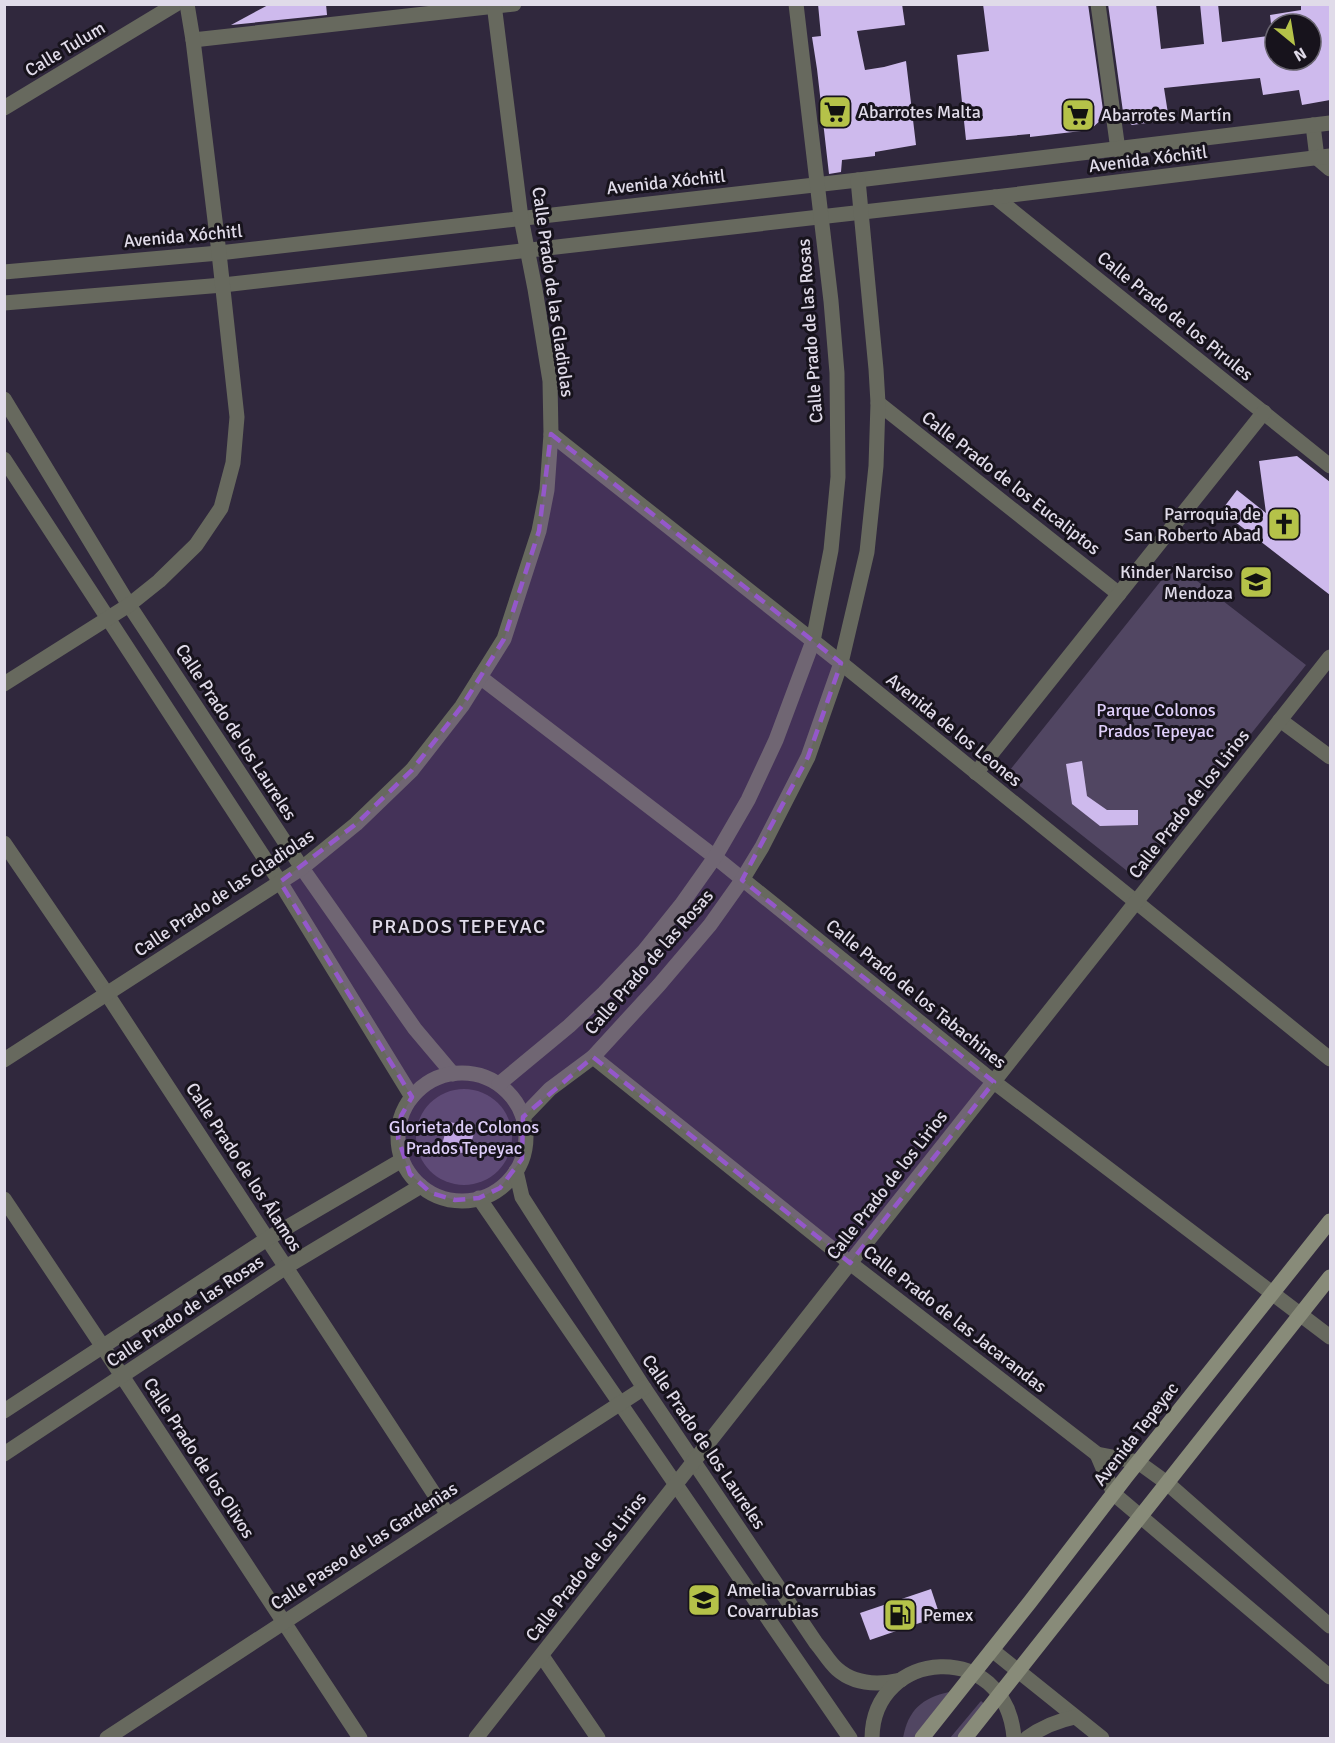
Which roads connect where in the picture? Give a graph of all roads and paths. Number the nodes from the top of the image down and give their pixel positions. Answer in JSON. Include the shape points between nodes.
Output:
{"nodes":[{"id":1,"x":176,"y":4,"type":"edge"},
{"id":2,"x":186,"y":4,"type":"edge"},
{"id":3,"x":514,"y":4,"type":"edge"},
{"id":4,"x":796,"y":4,"type":"edge"},
{"id":5,"x":1098,"y":4,"type":"edge"},
{"id":6,"x":494,"y":6,"type":"edge"},
{"id":7,"x":193,"y":40,"type":"junction"},
{"id":8,"x":4,"y":108,"type":"edge"},
{"id":9,"x":1330,"y":123,"type":"edge"},
{"id":10,"x":1313,"y":125,"type":"junction"},
{"id":11,"x":1118,"y":150,"type":"junction"},
{"id":12,"x":1324,"y":157,"type":"edge"},
{"id":13,"x":1330,"y":169,"type":"edge"},
{"id":14,"x":858,"y":180,"type":"junction"},
{"id":15,"x":817,"y":185,"type":"junction"},
{"id":16,"x":995,"y":197,"type":"junction"},
{"id":17,"x":861,"y":212,"type":"junction"},
{"id":18,"x":821,"y":216,"type":"junction"},
{"id":19,"x":521,"y":218,"type":"junction"},
{"id":20,"x":528,"y":250,"type":"junction"},
{"id":21,"x":219,"y":253,"type":"junction"},
{"id":22,"x":4,"y":272,"type":"edge"},
{"id":23,"x":223,"y":285,"type":"junction"},
{"id":24,"x":4,"y":303,"type":"edge"},
{"id":25,"x":4,"y":399,"type":"edge"},
{"id":26,"x":878,"y":403,"type":"junction"},
{"id":27,"x":1264,"y":412,"type":"junction"},
{"id":28,"x":551,"y":434,"type":"junction"},
{"id":29,"x":4,"y":459,"type":"edge"},
{"id":30,"x":1330,"y":466,"type":"edge"},
{"id":31,"x":1119,"y":594,"type":"junction"},
{"id":32,"x":129,"y":605,"type":"junction"},
{"id":33,"x":109,"y":618,"type":"junction"},
{"id":34,"x":813,"y":641,"type":"junction"},
{"id":35,"x":1330,"y":657,"type":"edge"},
{"id":36,"x":841,"y":663,"type":"junction"},
{"id":37,"x":480,"y":677,"type":"junction"},
{"id":38,"x":4,"y":684,"type":"edge"},
{"id":39,"x":1280,"y":720,"type":"junction"},
{"id":40,"x":1330,"y":757,"type":"edge"},
{"id":41,"x":976,"y":773,"type":"junction"},
{"id":42,"x":4,"y":843,"type":"edge"},
{"id":43,"x":715,"y":857,"type":"junction"},
{"id":44,"x":303,"y":868,"type":"junction"},
{"id":45,"x":742,"y":880,"type":"junction"},
{"id":46,"x":280,"y":882,"type":"junction"},
{"id":47,"x":1136,"y":902,"type":"junction"},
{"id":48,"x":107,"y":994,"type":"junction"},
{"id":49,"x":592,"y":1057,"type":"junction"},
{"id":50,"x":1330,"y":1059,"type":"edge"},
{"id":51,"x":4,"y":1060,"type":"edge"},
{"id":52,"x":453,"y":1074,"type":"junction"},
{"id":53,"x":994,"y":1082,"type":"junction"},
{"id":54,"x":499,"y":1084,"type":"junction"},
{"id":55,"x":412,"y":1097,"type":"junction"},
{"id":56,"x":523,"y":1117,"type":"junction"},
{"id":57,"x":402,"y":1160,"type":"junction"},
{"id":58,"x":516,"y":1171,"type":"junction"},
{"id":59,"x":422,"y":1186,"type":"junction"},
{"id":60,"x":479,"y":1198,"type":"junction"},
{"id":61,"x":4,"y":1199,"type":"edge"},
{"id":62,"x":1330,"y":1221,"type":"edge"},
{"id":63,"x":267,"y":1239,"type":"junction"},
{"id":64,"x":850,"y":1263,"type":"junction"},
{"id":65,"x":286,"y":1267,"type":"junction"},
{"id":66,"x":1330,"y":1277,"type":"edge"},
{"id":67,"x":1273,"y":1294,"type":"junction"},
{"id":68,"x":1301,"y":1315,"type":"junction"},
{"id":69,"x":1330,"y":1337,"type":"edge"},
{"id":70,"x":103,"y":1347,"type":"junction"},
{"id":71,"x":122,"y":1376,"type":"junction"},
{"id":72,"x":644,"y":1388,"type":"junction"},
{"id":73,"x":620,"y":1404,"type":"junction"},
{"id":74,"x":4,"y":1411,"type":"edge"},
{"id":75,"x":4,"y":1454,"type":"edge"},
{"id":76,"x":1097,"y":1454,"type":"junction"},
{"id":77,"x":1138,"y":1462,"type":"junction"},
{"id":78,"x":693,"y":1463,"type":"junction"},
{"id":79,"x":1167,"y":1483,"type":"junction"},
{"id":80,"x":675,"y":1485,"type":"junction"},
{"id":81,"x":1114,"y":1494,"type":"junction"},
{"id":82,"x":448,"y":1515,"type":"junction"},
{"id":83,"x":1140,"y":1517,"type":"junction"},
{"id":84,"x":284,"y":1622,"type":"junction"},
{"id":85,"x":1330,"y":1626,"type":"edge"},
{"id":86,"x":992,"y":1650,"type":"junction"},
{"id":87,"x":542,"y":1656,"type":"junction"},
{"id":88,"x":1018,"y":1671,"type":"junction"},
{"id":89,"x":974,"y":1673,"type":"junction"},
{"id":90,"x":1330,"y":1677,"type":"edge"},
{"id":91,"x":901,"y":1680,"type":"junction"},
{"id":92,"x":1000,"y":1694,"type":"junction"},
{"id":93,"x":1075,"y":1717,"type":"junction"},
{"id":94,"x":107,"y":1738,"type":"edge"},
{"id":95,"x":360,"y":1738,"type":"edge"},
{"id":96,"x":476,"y":1738,"type":"edge"},
{"id":97,"x":598,"y":1738,"type":"edge"},
{"id":98,"x":850,"y":1738,"type":"edge"},
{"id":99,"x":872,"y":1738,"type":"edge"},
{"id":100,"x":922,"y":1738,"type":"edge"},
{"id":101,"x":965,"y":1738,"type":"edge"},
{"id":102,"x":1014,"y":1738,"type":"edge"},
{"id":103,"x":1028,"y":1738,"type":"edge"},
{"id":104,"x":1102,"y":1738,"type":"edge"}],
"edges":[{"from":1,"to":8,"type":"street","name":"Calle Tulum"},
{"from":2,"to":7,"type":"street"},
{"from":3,"to":6,"type":"street"},
{"from":4,"to":15,"type":"street","name":"Calle Prado de las Rosas"},
{"from":5,"to":11,"type":"street"},
{"from":6,"to":7,"type":"street"},
{"from":6,"to":19,"type":"street","name":"Calle Prado de las Gladiolas"},
{"from":7,"to":21,"type":"street"},
{"from":9,"to":10,"type":"street","name":"Avenida Xóchitl"},
{"from":10,"to":11,"type":"street","name":"Avenida Xóchitl"},
{"from":10,"to":12,"type":"street"},
{"from":11,"to":14,"type":"street","name":"Avenida Xóchitl"},
{"from":12,"to":13,"type":"street"},
{"from":12,"to":16,"type":"street","name":"Avenida Xóchitl"},
{"from":14,"to":15,"type":"street","name":"Avenida Xóchitl"},
{"from":14,"to":17,"type":"street","name":"Calle Prado de las Rosas"},
{"from":15,"to":18,"type":"street","name":"Calle Prado de las Rosas"},
{"from":15,"to":19,"type":"street","name":"Avenida Xóchitl"},
{"from":16,"to":17,"type":"street","name":"Avenida Xóchitl"},
{"from":16,"to":27,"type":"street","name":"Calle Prado de los Pirules"},
{"from":17,"to":18,"type":"street","name":"Avenida Xóchitl"},
{"from":17,"to":26,"type":"street","name":"Calle Prado de las Rosas"},
{"from":18,"to":20,"type":"street","name":"Avenida Xóchitl"},
{"from":18,"to":34,"type":"street","name":"Calle Prado de las Rosas","via":[[837,373],[838,477],[831,550]]},
{"from":19,"to":20,"type":"street","name":"Calle Prado de las Gladiolas"},
{"from":19,"to":21,"type":"street","name":"Avenida Xóchitl"},
{"from":20,"to":23,"type":"street","name":"Avenida Xóchitl"},
{"from":20,"to":28,"type":"street","name":"Calle Prado de las Gladiolas","via":[[550,381]]},
{"from":21,"to":22,"type":"street","name":"Avenida Xóchitl"},
{"from":21,"to":23,"type":"street"},
{"from":23,"to":24,"type":"street","name":"Avenida Xóchitl"},
{"from":23,"to":32,"type":"street","via":[[237,417],[233,463],[221,508],[196,545]]},
{"from":25,"to":32,"type":"street","name":"Calle Prado de los Laureles"},
{"from":26,"to":31,"type":"street","name":"Calle Prado de los Eucaliptos"},
{"from":26,"to":36,"type":"street","name":"Calle Prado de las Rosas","via":[[867,552]]},
{"from":27,"to":30,"type":"street","name":"Calle Prado de los Pirules"},
{"from":27,"to":31,"type":"street"},
{"from":28,"to":34,"type":"street","name":"Avenida de los Leones"},
{"from":28,"to":37,"type":"street","name":"Calle Prado de las Gladiolas","via":[[547,490],[536,541],[504,639]]},
{"from":29,"to":33,"type":"street"},
{"from":31,"to":41,"type":"street"},
{"from":32,"to":33,"type":"street"},
{"from":32,"to":44,"type":"street","name":"Calle Prado de los Laureles"},
{"from":33,"to":38,"type":"street"},
{"from":33,"to":46,"type":"street"},
{"from":34,"to":36,"type":"street","name":"Avenida de los Leones"},
{"from":34,"to":43,"type":"street","name":"Calle Prado de las Rosas","via":[[776,740]]},
{"from":35,"to":39,"type":"street","name":"Calle Prado de los Lirios"},
{"from":36,"to":41,"type":"street","name":"Avenida de los Leones"},
{"from":36,"to":45,"type":"street","name":"Calle Prado de las Rosas","via":[[808,757]]},
{"from":37,"to":43,"type":"street","name":"Calle Prado de los Tabachines"},
{"from":37,"to":44,"type":"street","name":"Calle Prado de las Gladiolas","via":[[412,770]]},
{"from":39,"to":40,"type":"street"},
{"from":39,"to":47,"type":"street","name":"Calle Prado de los Lirios"},
{"from":41,"to":47,"type":"street","name":"Avenida de los Leones"},
{"from":42,"to":48,"type":"street","name":"Calle Prado de los Álamos"},
{"from":43,"to":45,"type":"street","name":"Calle Prado de los Tabachines"},
{"from":43,"to":54,"type":"street","name":"Calle Prado de las Rosas","via":[[644,951],[569,1026]]},
{"from":44,"to":46,"type":"street","name":"Calle Prado de las Gladiolas"},
{"from":44,"to":52,"type":"street","name":"Calle Prado de los Laureles","via":[[415,1029]]},
{"from":45,"to":49,"type":"street","name":"Calle Prado de las Rosas","via":[[710,925]]},
{"from":45,"to":53,"type":"street","name":"Calle Prado de los Tabachines"},
{"from":46,"to":48,"type":"street","name":"Calle Prado de las Gladiolas"},
{"from":46,"to":55,"type":"street"},
{"from":47,"to":50,"type":"street","name":"Avenida de los Leones"},
{"from":47,"to":53,"type":"street","name":"Calle Prado de los Lirios"},
{"from":48,"to":51,"type":"street","name":"Calle Prado de las Gladiolas"},
{"from":48,"to":63,"type":"street","name":"Calle Prado de los Álamos"},
{"from":49,"to":56,"type":"street","name":"Calle Prado de las Rosas","via":[[550,1089]]},
{"from":49,"to":64,"type":"street","name":"Calle Prado de las Jacarandas"},
{"from":52,"to":54,"type":"street","via":[[477,1075]]},
{"from":52,"to":55,"type":"street","via":[[430,1081]]},
{"from":53,"to":64,"type":"street","name":"Calle Prado de los Lirios"},
{"from":53,"to":67,"type":"street","name":"Calle Prado de los Tabachines"},
{"from":54,"to":56,"type":"street"},
{"from":55,"to":57,"type":"street","via":[[399,1127]]},
{"from":56,"to":58,"type":"street","via":[[525,1145]]},
{"from":57,"to":59,"type":"street"},
{"from":57,"to":63,"type":"street","name":"Calle Prado de las Rosas"},
{"from":58,"to":60,"type":"street","via":[[500,1188]]},
{"from":58,"to":72,"type":"street","name":"Calle Prado de los Laureles","via":[[522,1197]]},
{"from":59,"to":60,"type":"street","via":[[443,1198]]},
{"from":59,"to":65,"type":"street","name":"Calle Prado de las Rosas"},
{"from":60,"to":73,"type":"street"},
{"from":61,"to":70,"type":"street","name":"Calle Prado de los Olivos"},
{"from":62,"to":67,"type":"street","name":"Avenida Tepeyac"},
{"from":63,"to":65,"type":"street","name":"Calle Prado de los Álamos"},
{"from":63,"to":70,"type":"street","name":"Calle Prado de las Rosas"},
{"from":64,"to":76,"type":"street","name":"Calle Prado de las Jacarandas"},
{"from":64,"to":78,"type":"street","name":"Calle Prado de los Lirios"},
{"from":65,"to":71,"type":"street","name":"Calle Prado de las Rosas"},
{"from":65,"to":82,"type":"street","name":"Calle Prado de los Álamos"},
{"from":66,"to":68,"type":"street"},
{"from":67,"to":68,"type":"street","name":"Calle Prado de los Tabachines"},
{"from":67,"to":77,"type":"street","name":"Avenida Tepeyac"},
{"from":68,"to":69,"type":"street","name":"Calle Prado de los Tabachines"},
{"from":68,"to":79,"type":"street"},
{"from":70,"to":71,"type":"street","name":"Calle Prado de los Olivos"},
{"from":70,"to":74,"type":"street","name":"Calle Prado de las Rosas"},
{"from":71,"to":75,"type":"street","name":"Calle Prado de las Rosas"},
{"from":71,"to":84,"type":"street","name":"Calle Prado de los Olivos"},
{"from":72,"to":73,"type":"street","name":"Calle Paseo de las Gardenias"},
{"from":72,"to":78,"type":"street","name":"Calle Prado de los Laureles"},
{"from":73,"to":80,"type":"street"},
{"from":73,"to":82,"type":"street","name":"Calle Paseo de las Gardenias"},
{"from":76,"to":77,"type":"street","name":"Calle Prado de las Jacarandas"},
{"from":76,"to":81,"type":"street","name":"Calle Prado de las Jacarandas"},
{"from":77,"to":79,"type":"street","name":"Calle Prado de las Jacarandas"},
{"from":77,"to":81,"type":"street","name":"Avenida Tepeyac"},
{"from":78,"to":80,"type":"street","name":"Calle Prado de los Lirios"},
{"from":78,"to":91,"type":"street","name":"Calle Prado de los Laureles","via":[[837,1670],[870,1683]]},
{"from":79,"to":83,"type":"street"},
{"from":79,"to":85,"type":"street","name":"Calle Prado de las Jacarandas"},
{"from":80,"to":87,"type":"street","name":"Calle Prado de los Lirios"},
{"from":80,"to":98,"type":"street"},
{"from":81,"to":83,"type":"street","name":"Calle Prado de las Jacarandas"},
{"from":81,"to":86,"type":"street","name":"Avenida Tepeyac"},
{"from":82,"to":84,"type":"street","name":"Calle Paseo de las Gardenias"},
{"from":83,"to":88,"type":"street"},
{"from":83,"to":90,"type":"street","name":"Calle Prado de las Jacarandas"},
{"from":84,"to":94,"type":"street","name":"Calle Paseo de las Gardenias"},
{"from":84,"to":95,"type":"street","name":"Calle Prado de los Olivos"},
{"from":86,"to":88,"type":"street"},
{"from":86,"to":89,"type":"street","name":"Avenida Tepeyac"},
{"from":87,"to":96,"type":"street","name":"Calle Prado de los Lirios"},
{"from":87,"to":97,"type":"street"},
{"from":88,"to":92,"type":"street"},
{"from":88,"to":93,"type":"street"},
{"from":89,"to":91,"type":"street","via":[[937,1667]]},
{"from":89,"to":92,"type":"street"},
{"from":89,"to":100,"type":"street","name":"Avenida Tepeyac"},
{"from":91,"to":99,"type":"street","via":[[882,1702]]},
{"from":92,"to":101,"type":"street"},
{"from":92,"to":102,"type":"street","via":[[1011,1715]]},
{"from":93,"to":103,"type":"street","via":[[1056,1721]]},
{"from":93,"to":104,"type":"street"}]}
